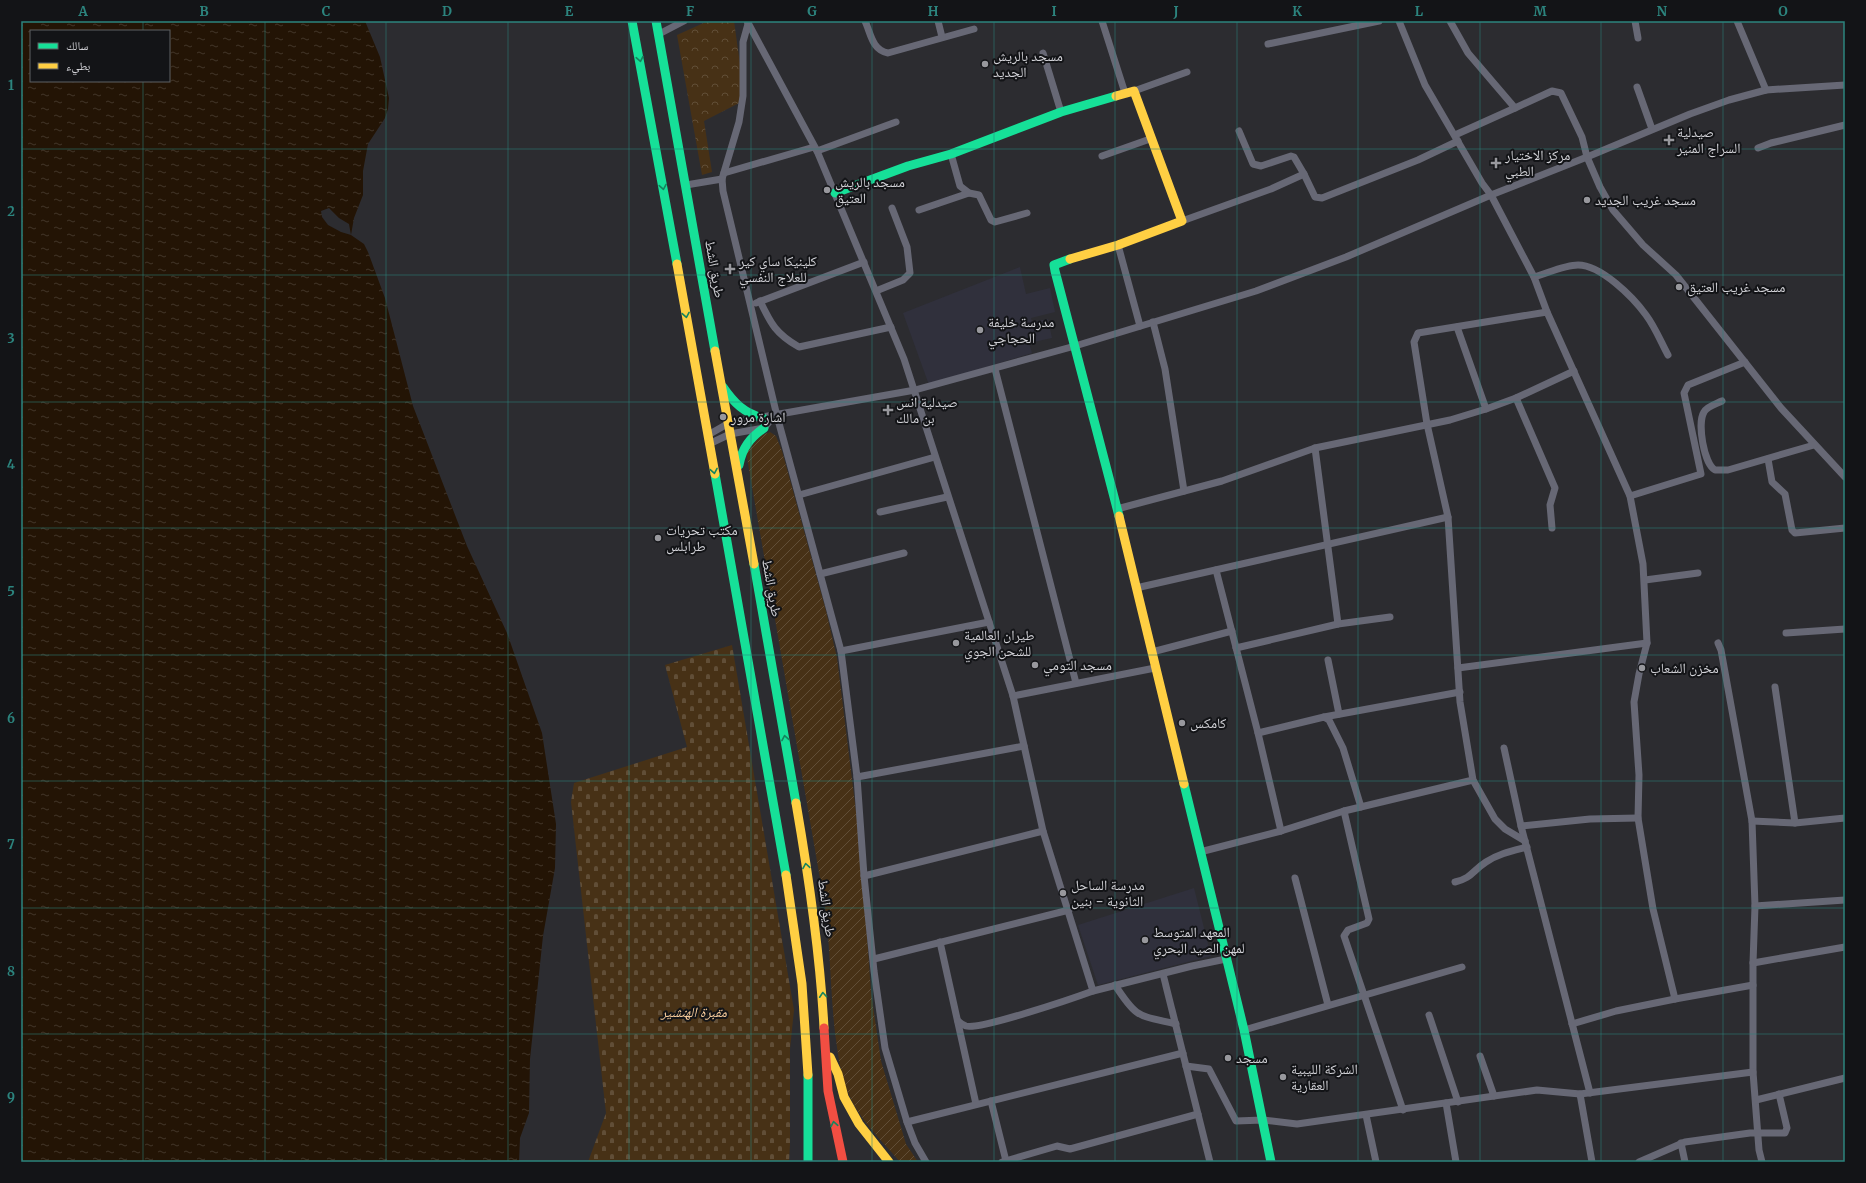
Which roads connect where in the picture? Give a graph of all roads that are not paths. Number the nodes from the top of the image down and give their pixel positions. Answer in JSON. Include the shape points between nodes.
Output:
{"nodes":[{"id":1,"x":632,"y":21,"type":"edge"},
{"id":2,"x":656,"y":21,"type":"edge"},
{"id":3,"x":684,"y":21,"type":"edge"},
{"id":4,"x":866,"y":21,"type":"edge"},
{"id":5,"x":938,"y":21,"type":"edge"},
{"id":6,"x":1102,"y":21,"type":"edge"},
{"id":7,"x":1379,"y":21,"type":"edge"},
{"id":8,"x":1399,"y":21,"type":"edge"},
{"id":9,"x":1450,"y":21,"type":"edge"},
{"id":10,"x":1635,"y":21,"type":"edge"},
{"id":11,"x":1738,"y":21,"type":"edge"},
{"id":12,"x":748,"y":22,"type":"edge"},
{"id":13,"x":974,"y":28,"type":"dead end"},
{"id":14,"x":659,"y":34,"type":"junction"},
{"id":15,"x":942,"y":37,"type":"junction"},
{"id":16,"x":1638,"y":38,"type":"dead end"},
{"id":17,"x":1268,"y":44,"type":"dead end"},
{"id":18,"x":1043,"y":53,"type":"dead end"},
{"id":19,"x":1187,"y":72,"type":"dead end"},
{"id":20,"x":1845,"y":85,"type":"edge"},
{"id":21,"x":1637,"y":87,"type":"dead end"},
{"id":22,"x":1766,"y":90,"type":"junction"},
{"id":23,"x":1129,"y":92,"type":"junction"},
{"id":24,"x":1515,"y":108,"type":"junction"},
{"id":25,"x":1061,"y":112,"type":"junction"},
{"id":26,"x":896,"y":122,"type":"dead end"},
{"id":27,"x":1845,"y":125,"type":"edge"},
{"id":28,"x":1652,"y":129,"type":"junction"},
{"id":29,"x":1239,"y":131,"type":"dead end"},
{"id":30,"x":1457,"y":138,"type":"junction"},
{"id":31,"x":1150,"y":139,"type":"junction"},
{"id":32,"x":1758,"y":148,"type":"dead end"},
{"id":33,"x":816,"y":149,"type":"junction"},
{"id":34,"x":951,"y":154,"type":"junction"},
{"id":35,"x":1102,"y":156,"type":"dead end"},
{"id":36,"x":1588,"y":157,"type":"junction"},
{"id":37,"x":1304,"y":174,"type":"junction"},
{"id":38,"x":723,"y":176,"type":"junction"},
{"id":39,"x":686,"y":185,"type":"junction"},
{"id":40,"x":835,"y":193,"type":"junction"},
{"id":41,"x":969,"y":193,"type":"junction"},
{"id":42,"x":1491,"y":195,"type":"junction"},
{"id":43,"x":892,"y":208,"type":"dead end"},
{"id":44,"x":920,"y":210,"type":"dead end"},
{"id":45,"x":1027,"y":213,"type":"dead end"},
{"id":46,"x":1182,"y":221,"type":"junction"},
{"id":47,"x":1118,"y":245,"type":"junction"},
{"id":48,"x":864,"y":262,"type":"junction"},
{"id":49,"x":1534,"y":278,"type":"junction"},
{"id":50,"x":876,"y":291,"type":"junction"},
{"id":51,"x":760,"y":301,"type":"junction"},
{"id":52,"x":750,"y":305,"type":"junction"},
{"id":53,"x":1547,"y":312,"type":"junction"},
{"id":54,"x":1153,"y":322,"type":"junction"},
{"id":55,"x":1140,"y":326,"type":"junction"},
{"id":56,"x":1457,"y":326,"type":"junction"},
{"id":57,"x":891,"y":327,"type":"junction"},
{"id":58,"x":1075,"y":346,"type":"junction"},
{"id":59,"x":1668,"y":355,"type":"dead end"},
{"id":60,"x":1745,"y":362,"type":"junction"},
{"id":61,"x":995,"y":369,"type":"junction"},
{"id":62,"x":1574,"y":370,"type":"junction"},
{"id":63,"x":722,"y":385,"type":"junction"},
{"id":64,"x":915,"y":390,"type":"junction"},
{"id":65,"x":1516,"y":398,"type":"junction"},
{"id":66,"x":1722,"y":401,"type":"dead end"},
{"id":67,"x":1486,"y":409,"type":"junction"},
{"id":68,"x":776,"y":416,"type":"junction"},
{"id":69,"x":763,"y":418,"type":"junction"},
{"id":70,"x":729,"y":423,"type":"junction"},
{"id":71,"x":1427,"y":424,"type":"junction"},
{"id":72,"x":764,"y":428,"type":"junction"},
{"id":73,"x":730,"y":434,"type":"junction"},
{"id":74,"x":708,"y":435,"type":"junction"},
{"id":75,"x":709,"y":444,"type":"junction"},
{"id":76,"x":1814,"y":445,"type":"junction"},
{"id":77,"x":1315,"y":448,"type":"junction"},
{"id":78,"x":935,"y":457,"type":"junction"},
{"id":79,"x":1768,"y":459,"type":"junction"},
{"id":80,"x":738,"y":475,"type":"junction"},
{"id":81,"x":1845,"y":477,"type":"edge"},
{"id":82,"x":1184,"y":491,"type":"junction"},
{"id":83,"x":799,"y":495,"type":"junction"},
{"id":84,"x":1630,"y":496,"type":"junction"},
{"id":85,"x":947,"y":497,"type":"junction"},
{"id":86,"x":1117,"y":510,"type":"junction"},
{"id":87,"x":880,"y":512,"type":"dead end"},
{"id":88,"x":1448,"y":517,"type":"junction"},
{"id":89,"x":1552,"y":528,"type":"dead end"},
{"id":90,"x":1845,"y":528,"type":"edge"},
{"id":91,"x":1327,"y":545,"type":"junction"},
{"id":92,"x":904,"y":553,"type":"dead end"},
{"id":93,"x":1216,"y":570,"type":"junction"},
{"id":94,"x":1698,"y":573,"type":"dead end"},
{"id":95,"x":820,"y":574,"type":"junction"},
{"id":96,"x":1645,"y":580,"type":"junction"},
{"id":97,"x":1136,"y":588,"type":"junction"},
{"id":98,"x":1390,"y":618,"type":"dead end"},
{"id":99,"x":989,"y":622,"type":"junction"},
{"id":100,"x":1338,"y":624,"type":"junction"},
{"id":101,"x":1845,"y":629,"type":"edge"},
{"id":102,"x":1232,"y":631,"type":"junction"},
{"id":103,"x":1786,"y":633,"type":"dead end"},
{"id":104,"x":1647,"y":643,"type":"junction"},
{"id":105,"x":1718,"y":644,"type":"dead end"},
{"id":106,"x":1236,"y":648,"type":"junction"},
{"id":107,"x":841,"y":651,"type":"junction"},
{"id":108,"x":1152,"y":652,"type":"junction"},
{"id":109,"x":1328,"y":660,"type":"dead end"},
{"id":110,"x":1155,"y":668,"type":"junction"},
{"id":111,"x":1458,"y":668,"type":"junction"},
{"id":112,"x":1076,"y":683,"type":"junction"},
{"id":113,"x":1775,"y":687,"type":"dead end"},
{"id":114,"x":1460,"y":692,"type":"junction"},
{"id":115,"x":1013,"y":696,"type":"junction"},
{"id":116,"x":1339,"y":714,"type":"junction"},
{"id":117,"x":1324,"y":717,"type":"junction"},
{"id":118,"x":1258,"y":733,"type":"junction"},
{"id":119,"x":1024,"y":746,"type":"junction"},
{"id":120,"x":1504,"y":748,"type":"dead end"},
{"id":121,"x":857,"y":777,"type":"junction"},
{"id":122,"x":1473,"y":780,"type":"junction"},
{"id":123,"x":1361,"y":807,"type":"junction"},
{"id":124,"x":1344,"y":811,"type":"junction"},
{"id":125,"x":1638,"y":818,"type":"junction"},
{"id":126,"x":1845,"y":818,"type":"edge"},
{"id":127,"x":1752,"y":821,"type":"junction"},
{"id":128,"x":1794,"y":823,"type":"junction"},
{"id":129,"x":1521,"y":826,"type":"junction"},
{"id":130,"x":1043,"y":831,"type":"junction"},
{"id":131,"x":1280,"y":831,"type":"junction"},
{"id":132,"x":1526,"y":844,"type":"junction"},
{"id":133,"x":1200,"y":852,"type":"junction"},
{"id":134,"x":864,"y":876,"type":"junction"},
{"id":135,"x":1295,"y":878,"type":"dead end"},
{"id":136,"x":1455,"y":882,"type":"dead end"},
{"id":137,"x":1845,"y":900,"type":"edge"},
{"id":138,"x":1755,"y":906,"type":"junction"},
{"id":139,"x":1069,"y":910,"type":"junction"},
{"id":140,"x":940,"y":942,"type":"junction"},
{"id":141,"x":1845,"y":947,"type":"edge"},
{"id":142,"x":874,"y":959,"type":"junction"},
{"id":143,"x":1226,"y":959,"type":"junction"},
{"id":144,"x":1753,"y":964,"type":"junction"},
{"id":145,"x":1462,"y":967,"type":"dead end"},
{"id":146,"x":1163,"y":974,"type":"junction"},
{"id":147,"x":1115,"y":985,"type":"junction"},
{"id":148,"x":1753,"y":985,"type":"junction"},
{"id":149,"x":1094,"y":991,"type":"junction"},
{"id":150,"x":1363,"y":994,"type":"junction"},
{"id":151,"x":1675,"y":999,"type":"junction"},
{"id":152,"x":1328,"y":1005,"type":"junction"},
{"id":153,"x":1429,"y":1015,"type":"dead end"},
{"id":154,"x":958,"y":1021,"type":"junction"},
{"id":155,"x":1176,"y":1024,"type":"junction"},
{"id":156,"x":1572,"y":1024,"type":"junction"},
{"id":157,"x":1244,"y":1030,"type":"junction"},
{"id":158,"x":826,"y":1051,"type":"junction"},
{"id":159,"x":1183,"y":1053,"type":"junction"},
{"id":160,"x":1480,"y":1056,"type":"dead end"},
{"id":161,"x":1186,"y":1066,"type":"junction"},
{"id":162,"x":1753,"y":1072,"type":"junction"},
{"id":163,"x":1845,"y":1078,"type":"edge"},
{"id":164,"x":1590,"y":1093,"type":"junction"},
{"id":165,"x":1580,"y":1094,"type":"junction"},
{"id":166,"x":1779,"y":1094,"type":"junction"},
{"id":167,"x":1494,"y":1096,"type":"junction"},
{"id":168,"x":1756,"y":1100,"type":"junction"},
{"id":169,"x":990,"y":1101,"type":"junction"},
{"id":170,"x":1458,"y":1102,"type":"junction"},
{"id":171,"x":1446,"y":1103,"type":"junction"},
{"id":172,"x":976,"y":1104,"type":"junction"},
{"id":173,"x":1403,"y":1110,"type":"junction"},
{"id":174,"x":1198,"y":1114,"type":"junction"},
{"id":175,"x":1366,"y":1115,"type":"junction"},
{"id":176,"x":1263,"y":1120,"type":"junction"},
{"id":177,"x":907,"y":1122,"type":"junction"},
{"id":178,"x":1758,"y":1133,"type":"junction"},
{"id":179,"x":1681,"y":1144,"type":"junction"},
{"id":180,"x":1004,"y":1161,"type":"edge"},
{"id":181,"x":808,"y":1162,"type":"edge"},
{"id":182,"x":843,"y":1162,"type":"edge"},
{"id":183,"x":889,"y":1162,"type":"edge"},
{"id":184,"x":926,"y":1162,"type":"edge"},
{"id":185,"x":1210,"y":1162,"type":"edge"},
{"id":186,"x":1271,"y":1162,"type":"edge"},
{"id":187,"x":1376,"y":1162,"type":"edge"},
{"id":188,"x":1456,"y":1162,"type":"edge"},
{"id":189,"x":1592,"y":1162,"type":"edge"},
{"id":190,"x":1639,"y":1162,"type":"edge"},
{"id":191,"x":1685,"y":1162,"type":"edge"},
{"id":192,"x":1762,"y":1162,"type":"edge"}],
"edges":[{"from":1,"to":74,"type":"main road","one_way":true},
{"from":2,"to":14,"type":"main road","name":"طريق الشط"},
{"from":3,"to":14,"type":"street"},
{"from":4,"to":15,"type":"street","via":[[875,46],[880,52],[888,53]]},
{"from":5,"to":15,"type":"street"},
{"from":6,"to":23,"type":"street"},
{"from":7,"to":17,"type":"street"},
{"from":8,"to":30,"type":"street","via":[[1425,85]]},
{"from":9,"to":24,"type":"street","via":[[1468,53]]},
{"from":10,"to":16,"type":"street"},
{"from":11,"to":22,"type":"street"},
{"from":12,"to":33,"type":"street"},
{"from":12,"to":38,"type":"street","via":[[743,42],[743,96],[739,122]]},
{"from":13,"to":15,"type":"street"},
{"from":14,"to":39,"type":"main road","name":"طريق الشط"},
{"from":18,"to":25,"type":"street"},
{"from":19,"to":23,"type":"street"},
{"from":20,"to":22,"type":"street"},
{"from":21,"to":28,"type":"street"},
{"from":22,"to":28,"type":"street","via":[[1728,100]]},
{"from":23,"to":25,"type":"main road"},
{"from":23,"to":31,"type":"main road"},
{"from":24,"to":30,"type":"street"},
{"from":24,"to":36,"type":"street","via":[[1552,91],[1559,91],[1582,137]]},
{"from":25,"to":34,"type":"main road"},
{"from":26,"to":33,"type":"street"},
{"from":27,"to":32,"type":"street","via":[[1771,142]]},
{"from":28,"to":36,"type":"street"},
{"from":29,"to":37,"type":"street","via":[[1253,164],[1261,166],[1291,156]]},
{"from":30,"to":37,"type":"street","via":[[1418,160],[1322,198],[1315,197]]},
{"from":30,"to":42,"type":"street"},
{"from":31,"to":35,"type":"street"},
{"from":31,"to":46,"type":"main road"},
{"from":33,"to":38,"type":"street"},
{"from":33,"to":40,"type":"street"},
{"from":34,"to":40,"type":"main road","via":[[908,166]]},
{"from":34,"to":41,"type":"street","via":[[960,186]]},
{"from":36,"to":42,"type":"street"},
{"from":36,"to":60,"type":"street","via":[[1600,187],[1616,214],[1643,245],[1676,275]]},
{"from":37,"to":46,"type":"street","via":[[1271,189]]},
{"from":38,"to":39,"type":"street"},
{"from":38,"to":52,"type":"street","via":[[723,191]]},
{"from":39,"to":63,"type":"main road","name":"طريق الشط"},
{"from":40,"to":48,"type":"street"},
{"from":41,"to":44,"type":"street"},
{"from":41,"to":45,"type":"street","via":[[979,195],[991,220],[995,222]]},
{"from":42,"to":49,"type":"street"},
{"from":42,"to":54,"type":"street","via":[[1288,280]]},
{"from":43,"to":50,"type":"street","via":[[907,247],[910,273],[903,280]]},
{"from":46,"to":47,"type":"main road"},
{"from":47,"to":55,"type":"street"},
{"from":47,"to":58,"type":"main road","via":[[1054,265]]},
{"from":48,"to":50,"type":"street"},
{"from":48,"to":51,"type":"street"},
{"from":49,"to":53,"type":"street"},
{"from":49,"to":59,"type":"street","via":[[1576,265],[1588,266],[1602,274],[1615,282],[1639,306]]},
{"from":50,"to":57,"type":"street"},
{"from":51,"to":52,"type":"street"},
{"from":51,"to":57,"type":"street","via":[[771,324],[784,338],[799,346]]},
{"from":52,"to":68,"type":"street"},
{"from":53,"to":56,"type":"street"},
{"from":53,"to":62,"type":"street"},
{"from":54,"to":55,"type":"street"},
{"from":54,"to":82,"type":"street","via":[[1165,370]]},
{"from":55,"to":58,"type":"street"},
{"from":56,"to":67,"type":"street"},
{"from":56,"to":71,"type":"street","via":[[1418,333],[1414,342]]},
{"from":57,"to":64,"type":"street"},
{"from":58,"to":61,"type":"street"},
{"from":58,"to":86,"type":"main road"},
{"from":60,"to":76,"type":"street"},
{"from":60,"to":84,"type":"street","via":[[1688,385],[1684,393],[1701,474]]},
{"from":61,"to":64,"type":"street"},
{"from":61,"to":112,"type":"street"},
{"from":62,"to":65,"type":"street"},
{"from":62,"to":84,"type":"street"},
{"from":63,"to":69,"type":"main road","via":[[738,408]]},
{"from":63,"to":70,"type":"main road","name":"طريق الشط"},
{"from":64,"to":68,"type":"street"},
{"from":64,"to":78,"type":"street"},
{"from":65,"to":67,"type":"street"},
{"from":65,"to":89,"type":"street","via":[[1555,488],[1550,505]]},
{"from":66,"to":79,"type":"street","via":[[1707,408],[1700,424],[1710,468],[1721,472]]},
{"from":67,"to":71,"type":"street"},
{"from":68,"to":69,"type":"street"},
{"from":68,"to":72,"type":"street"},
{"from":68,"to":83,"type":"street"},
{"from":69,"to":70,"type":"street"},
{"from":70,"to":73,"type":"main road","name":"طريق الشط"},
{"from":70,"to":74,"type":"street"},
{"from":71,"to":77,"type":"street"},
{"from":71,"to":88,"type":"street"},
{"from":72,"to":73,"type":"street"},
{"from":72,"to":80,"type":"main road","via":[[745,444],[740,454]]},
{"from":73,"to":75,"type":"street"},
{"from":73,"to":80,"type":"main road","name":"طريق الشط"},
{"from":74,"to":75,"type":"main road"},
{"from":75,"to":181,"type":"main road","one_way":true,"via":[[800,969],[808,1049]]},
{"from":76,"to":79,"type":"street"},
{"from":76,"to":81,"type":"street"},
{"from":77,"to":82,"type":"street","via":[[1222,481]]},
{"from":77,"to":91,"type":"street"},
{"from":78,"to":83,"type":"street"},
{"from":78,"to":85,"type":"street"},
{"from":79,"to":90,"type":"street","via":[[1772,482],[1785,494],[1792,530],[1795,533]]},
{"from":158,"to":80,"type":"main road","name":"طريق الشط","one_way":true,"via":[[822,972],[810,891]]},
{"from":82,"to":86,"type":"street"},
{"from":83,"to":95,"type":"street"},
{"from":84,"to":96,"type":"street"},
{"from":85,"to":87,"type":"street"},
{"from":85,"to":99,"type":"street"},
{"from":86,"to":97,"type":"main road"},
{"from":88,"to":91,"type":"street"},
{"from":88,"to":111,"type":"street"},
{"from":91,"to":93,"type":"street"},
{"from":91,"to":100,"type":"street"},
{"from":92,"to":95,"type":"street"},
{"from":93,"to":97,"type":"street"},
{"from":93,"to":102,"type":"street"},
{"from":94,"to":96,"type":"street"},
{"from":95,"to":107,"type":"street"},
{"from":96,"to":104,"type":"street"},
{"from":97,"to":108,"type":"main road"},
{"from":98,"to":100,"type":"street"},
{"from":99,"to":107,"type":"street"},
{"from":99,"to":115,"type":"street"},
{"from":100,"to":106,"type":"street"},
{"from":101,"to":103,"type":"street"},
{"from":102,"to":106,"type":"street"},
{"from":102,"to":108,"type":"street"},
{"from":104,"to":111,"type":"street"},
{"from":104,"to":125,"type":"street","via":[[1634,702],[1639,775]]},
{"from":105,"to":127,"type":"street"},
{"from":106,"to":118,"type":"street"},
{"from":107,"to":121,"type":"street"},
{"from":108,"to":110,"type":"main road"},
{"from":109,"to":116,"type":"street"},
{"from":110,"to":112,"type":"street"},
{"from":110,"to":133,"type":"main road"},
{"from":111,"to":114,"type":"street"},
{"from":112,"to":115,"type":"street"},
{"from":113,"to":128,"type":"street"},
{"from":114,"to":116,"type":"street"},
{"from":114,"to":122,"type":"street"},
{"from":115,"to":119,"type":"street"},
{"from":116,"to":117,"type":"street"},
{"from":117,"to":118,"type":"street"},
{"from":117,"to":123,"type":"street","via":[[1329,720],[1343,748]]},
{"from":118,"to":131,"type":"street"},
{"from":119,"to":121,"type":"street"},
{"from":119,"to":130,"type":"street"},
{"from":120,"to":129,"type":"street"},
{"from":121,"to":134,"type":"street"},
{"from":122,"to":123,"type":"street"},
{"from":122,"to":132,"type":"street","via":[[1495,819]]},
{"from":123,"to":124,"type":"street"},
{"from":124,"to":131,"type":"street"},
{"from":124,"to":150,"type":"street","via":[[1369,919],[1367,923],[1348,930],[1344,936]]},
{"from":125,"to":129,"type":"street","via":[[1590,819]]},
{"from":125,"to":151,"type":"street","via":[[1653,909]]},
{"from":126,"to":128,"type":"street"},
{"from":127,"to":128,"type":"street"},
{"from":127,"to":138,"type":"street"},
{"from":129,"to":132,"type":"street"},
{"from":130,"to":134,"type":"street"},
{"from":130,"to":139,"type":"street"},
{"from":131,"to":133,"type":"street"},
{"from":132,"to":136,"type":"street","via":[[1500,854],[1485,863],[1469,878]]},
{"from":132,"to":156,"type":"street"},
{"from":133,"to":143,"type":"main road"},
{"from":134,"to":142,"type":"street"},
{"from":135,"to":152,"type":"street"},
{"from":137,"to":138,"type":"street"},
{"from":138,"to":144,"type":"street"},
{"from":139,"to":140,"type":"street"},
{"from":139,"to":149,"type":"street"},
{"from":140,"to":142,"type":"street"},
{"from":140,"to":154,"type":"street"},
{"from":141,"to":144,"type":"street"},
{"from":142,"to":177,"type":"street","via":[[885,1048]]},
{"from":143,"to":146,"type":"street"},
{"from":143,"to":157,"type":"main road"},
{"from":144,"to":148,"type":"street"},
{"from":145,"to":150,"type":"street"},
{"from":146,"to":147,"type":"street"},
{"from":146,"to":155,"type":"street"},
{"from":147,"to":149,"type":"street"},
{"from":147,"to":155,"type":"street","via":[[1130,1009],[1136,1013]]},
{"from":148,"to":151,"type":"street"},
{"from":148,"to":162,"type":"street"},
{"from":149,"to":154,"type":"street","via":[[980,1025],[965,1026]]},
{"from":150,"to":152,"type":"street"},
{"from":150,"to":173,"type":"street"},
{"from":151,"to":156,"type":"street","via":[[1616,1011]]},
{"from":152,"to":157,"type":"street"},
{"from":153,"to":170,"type":"street"},
{"from":154,"to":172,"type":"street"},
{"from":155,"to":159,"type":"street"},
{"from":156,"to":164,"type":"street"},
{"from":157,"to":176,"type":"main road"},
{"from":182,"to":158,"type":"main road","name":"طريق الشط","one_way":true,"via":[[831,1113]]},
{"from":158,"to":183,"type":"main road","via":[[838,1074],[844,1096],[859,1124]]},
{"from":159,"to":161,"type":"street"},
{"from":159,"to":169,"type":"street"},
{"from":160,"to":167,"type":"street"},
{"from":161,"to":174,"type":"street"},
{"from":161,"to":176,"type":"street","via":[[1208,1069],[1236,1121]]},
{"from":162,"to":164,"type":"street"},
{"from":162,"to":168,"type":"street"},
{"from":163,"to":166,"type":"street"},
{"from":164,"to":165,"type":"street"},
{"from":165,"to":167,"type":"street","via":[[1537,1090]]},
{"from":165,"to":189,"type":"street"},
{"from":166,"to":168,"type":"street"},
{"from":166,"to":178,"type":"street","via":[[1786,1131]]},
{"from":167,"to":170,"type":"street"},
{"from":168,"to":178,"type":"street"},
{"from":169,"to":172,"type":"street"},
{"from":169,"to":180,"type":"street"},
{"from":170,"to":171,"type":"street"},
{"from":171,"to":173,"type":"street"},
{"from":171,"to":188,"type":"street"},
{"from":172,"to":177,"type":"street"},
{"from":173,"to":175,"type":"street"},
{"from":174,"to":180,"type":"street","via":[[1070,1149],[1057,1146]]},
{"from":174,"to":185,"type":"street"},
{"from":175,"to":176,"type":"street","via":[[1297,1124]]},
{"from":175,"to":187,"type":"street"},
{"from":176,"to":186,"type":"main road"},
{"from":177,"to":184,"type":"street"},
{"from":178,"to":179,"type":"street"},
{"from":178,"to":192,"type":"street"},
{"from":179,"to":190,"type":"street"},
{"from":179,"to":191,"type":"street"}]}
